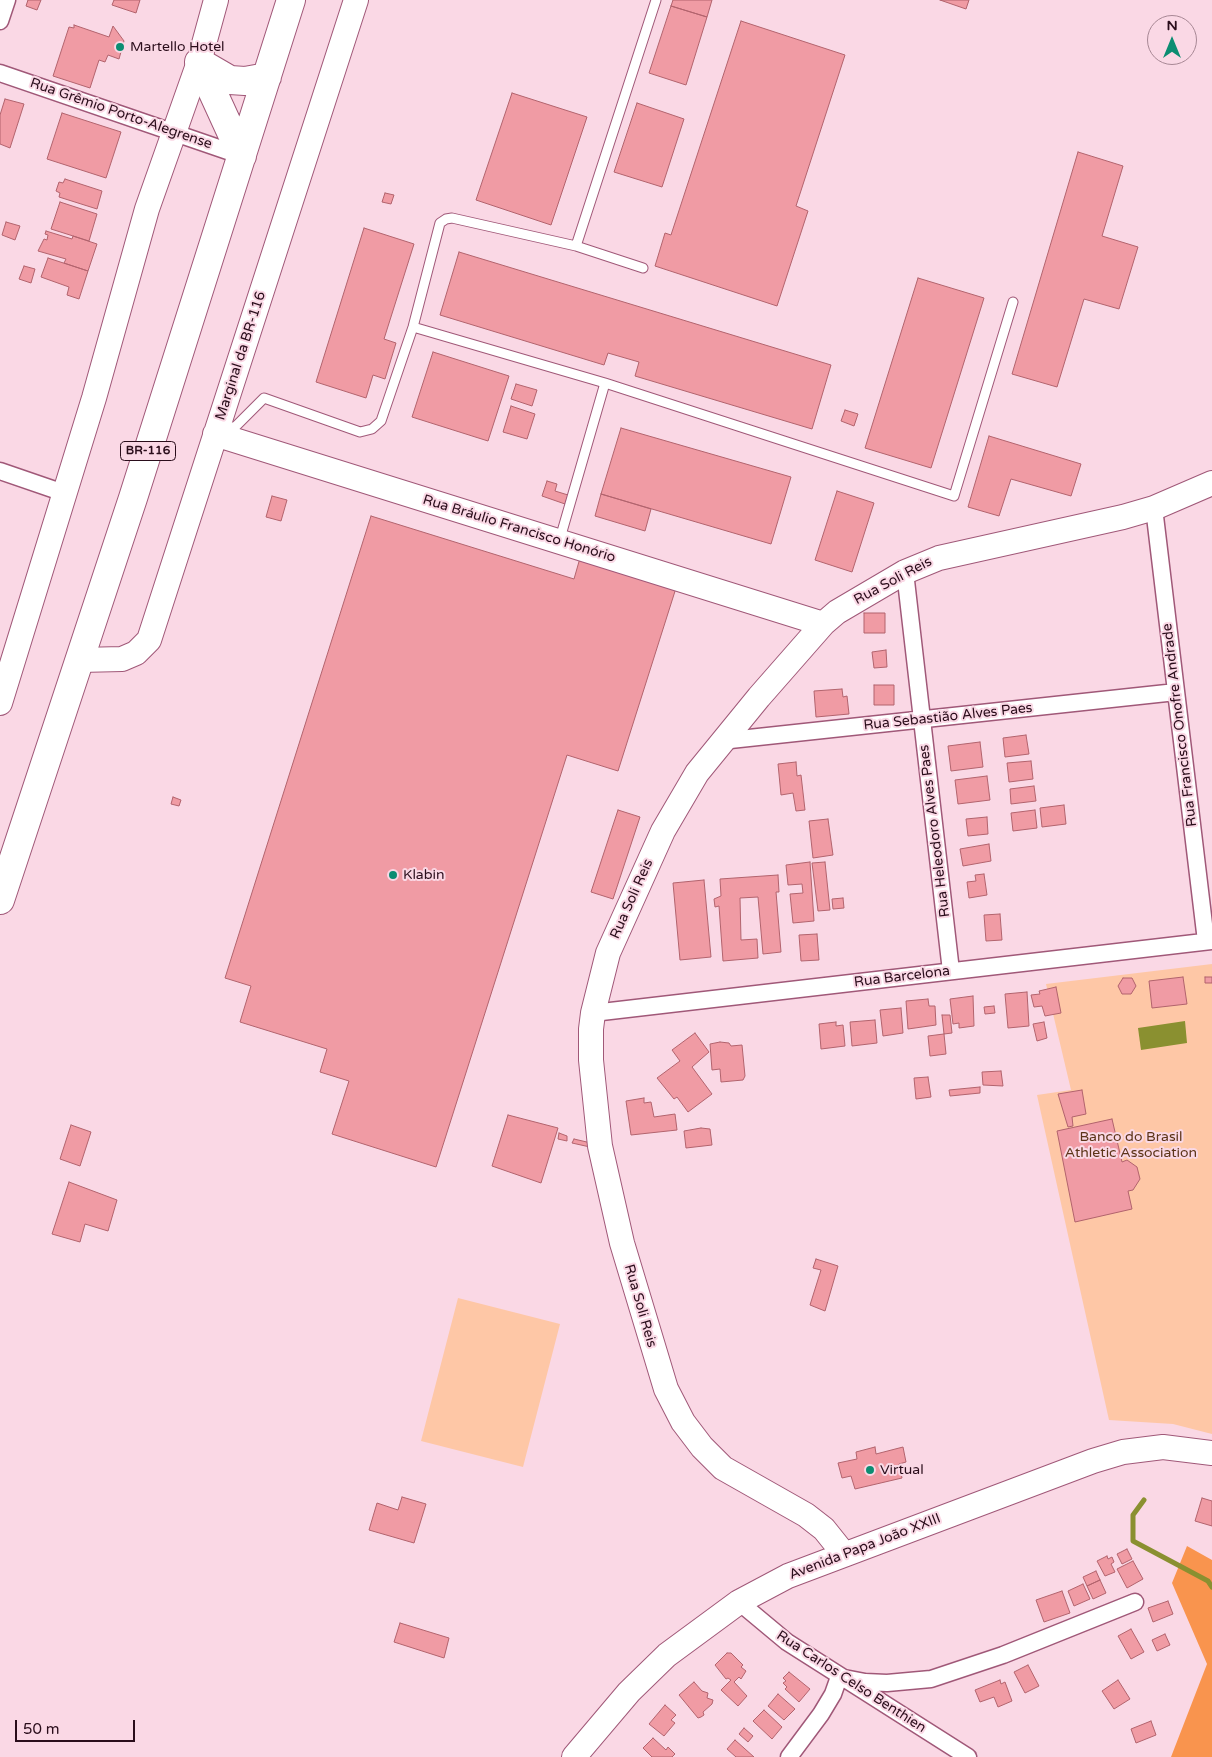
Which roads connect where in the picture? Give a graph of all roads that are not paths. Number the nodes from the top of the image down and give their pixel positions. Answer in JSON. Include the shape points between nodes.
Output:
{"nodes":[{"id":1,"x":7,"y":0,"type":"edge"},
{"id":2,"x":216,"y":0,"type":"edge"},
{"id":3,"x":291,"y":0,"type":"edge"},
{"id":4,"x":356,"y":0,"type":"edge"},
{"id":5,"x":656,"y":0,"type":"edge"},
{"id":6,"x":0,"y":20,"type":"edge"},
{"id":7,"x":199,"y":62,"type":"junction"},
{"id":8,"x":0,"y":73,"type":"edge"},
{"id":9,"x":267,"y":77,"type":"junction"},
{"id":10,"x":175,"y":133,"type":"junction"},
{"id":11,"x":242,"y":156,"type":"junction"},
{"id":12,"x":576,"y":246,"type":"junction"},
{"id":13,"x":643,"y":268,"type":"dead end"},
{"id":14,"x":1012,"y":302,"type":"dead end"},
{"id":15,"x":413,"y":327,"type":"junction"},
{"id":16,"x":605,"y":382,"type":"junction"},
{"id":17,"x":215,"y":434,"type":"junction"},
{"id":18,"x":0,"y":472,"type":"edge"},
{"id":19,"x":1212,"y":483,"type":"edge"},
{"id":20,"x":64,"y":493,"type":"junction"},
{"id":21,"x":1154,"y":508,"type":"junction"},
{"id":22,"x":559,"y":542,"type":"junction"},
{"id":23,"x":905,"y":572,"type":"junction"},
{"id":24,"x":823,"y":624,"type":"junction"},
{"id":25,"x":80,"y":660,"type":"junction"},
{"id":26,"x":1176,"y":692,"type":"junction"},
{"id":27,"x":0,"y":703,"type":"edge"},
{"id":28,"x":922,"y":720,"type":"junction"},
{"id":29,"x":721,"y":742,"type":"junction"},
{"id":30,"x":0,"y":900,"type":"edge"},
{"id":31,"x":1209,"y":941,"type":"edge"},
{"id":32,"x":951,"y":971,"type":"junction"},
{"id":33,"x":593,"y":1012,"type":"junction"},
{"id":34,"x":1212,"y":1453,"type":"edge"},
{"id":35,"x":844,"y":1554,"type":"junction"},
{"id":36,"x":740,"y":1602,"type":"junction"},
{"id":37,"x":1135,"y":1602,"type":"dead end"},
{"id":38,"x":839,"y":1677,"type":"junction"},
{"id":39,"x":574,"y":1757,"type":"edge"},
{"id":40,"x":789,"y":1757,"type":"edge"},
{"id":41,"x":968,"y":1757,"type":"edge"}],
"edges":[{"from":1,"to":6,"type":"street"},
{"from":2,"to":7,"type":"street"},
{"from":3,"to":9,"type":"highway","number":"BR-116"},
{"from":4,"to":17,"type":"street","name":"Marginal da BR-116"},
{"from":5,"to":12,"type":"lane"},
{"from":7,"to":9,"type":"highway","via":[[230,80]]},
{"from":7,"to":10,"type":"street"},
{"from":7,"to":11,"type":"highway"},
{"from":8,"to":10,"type":"street","name":"Rua Grêmio Porto-Alegrense"},
{"from":9,"to":11,"type":"highway","number":"BR-116"},
{"from":10,"to":11,"type":"street","name":"Rua Grêmio Porto-Alegrense"},
{"from":10,"to":20,"type":"street","via":[[147,209]]},
{"from":11,"to":25,"type":"highway","number":"BR-116"},
{"from":12,"to":13,"type":"lane"},
{"from":12,"to":15,"type":"lane","via":[[446,219],[440,223]]},
{"from":14,"to":16,"type":"lane","via":[[954,496]]},
{"from":15,"to":16,"type":"lane"},
{"from":15,"to":17,"type":"lane","via":[[381,421],[372,429],[360,432],[264,398],[236,426]]},
{"from":16,"to":22,"type":"lane"},
{"from":17,"to":22,"type":"street","name":"Rua Bráulio Francisco Honório"},
{"from":17,"to":25,"type":"street","name":"Marginal da BR-116","via":[[149,640],[136,653],[122,659]]},
{"from":18,"to":20,"type":"street"},
{"from":19,"to":21,"type":"street","name":"Rua Soli Reis"},
{"from":20,"to":27,"type":"street"},
{"from":21,"to":23,"type":"street","name":"Rua Soli Reis","via":[[961,551]]},
{"from":21,"to":26,"type":"street","name":"Rua Francisco Onofre Andrade"},
{"from":22,"to":24,"type":"street","name":"Rua Bráulio Francisco Honório"},
{"from":23,"to":24,"type":"street","name":"Rua Soli Reis","via":[[860,597]]},
{"from":23,"to":28,"type":"street","name":"Rua Heleodoro Alves Paes"},
{"from":24,"to":29,"type":"street","name":"Rua Soli Reis"},
{"from":25,"to":30,"type":"highway","number":"BR-116"},
{"from":26,"to":28,"type":"street","name":"Rua Sebastião Alves Paes"},
{"from":26,"to":31,"type":"street","name":"Rua Francisco Onofre Andrade"},
{"from":28,"to":29,"type":"street","name":"Rua Sebastião Alves Paes"},
{"from":28,"to":32,"type":"street","name":"Rua Heleodoro Alves Paes"},
{"from":29,"to":33,"type":"street","name":"Rua Soli Reis","via":[[682,796],[642,875],[608,954]]},
{"from":31,"to":32,"type":"street","name":"Rua Barcelona"},
{"from":32,"to":33,"type":"street","name":"Rua Barcelona"},
{"from":33,"to":35,"type":"street","name":"Rua Soli Reis","via":[[591,1060],[600,1146],[622,1243],[666,1389],[682,1422],[723,1468],[806,1515]]},
{"from":34,"to":35,"type":"street","name":"Avenida Papa João XXIII","via":[[1163,1447],[1123,1452]]},
{"from":35,"to":36,"type":"street","name":"Avenida Papa João XXIII","via":[[788,1576]]},
{"from":36,"to":38,"type":"street","name":"Rua Carlos Celso Benthien","via":[[787,1642]]},
{"from":36,"to":39,"type":"street","name":"Avenida Papa João XXIII","via":[[692,1635],[654,1667]]},
{"from":37,"to":38,"type":"street","via":[[1003,1655],[931,1679],[887,1683]]},
{"from":38,"to":40,"type":"street","via":[[821,1714]]},
{"from":38,"to":41,"type":"street","name":"Rua Carlos Celso Benthien"}]}
